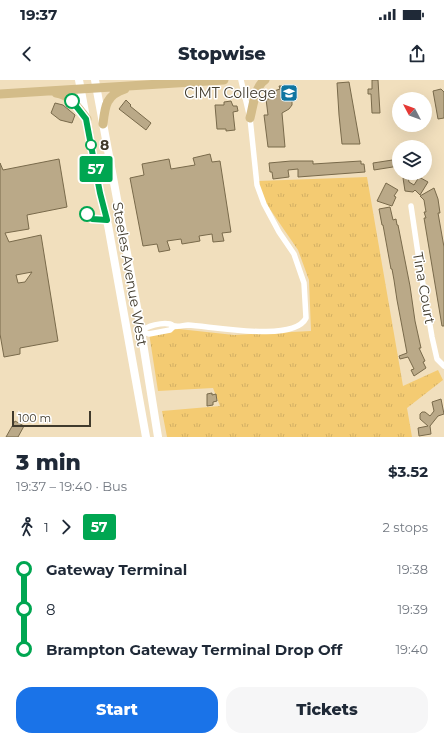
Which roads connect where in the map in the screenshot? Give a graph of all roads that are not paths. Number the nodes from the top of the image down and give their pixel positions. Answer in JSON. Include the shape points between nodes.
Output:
{"nodes":[{"id":1,"x":224,"y":80,"type":"edge"},
{"id":2,"x":241,"y":80,"type":"edge"},
{"id":3,"x":265,"y":80,"type":"edge"},
{"id":4,"x":96,"y":84,"type":"edge"},
{"id":5,"x":80,"y":85,"type":"edge"},
{"id":6,"x":134,"y":86,"type":"junction"},
{"id":7,"x":51,"y":92,"type":"junction"},
{"id":8,"x":0,"y":94,"type":"edge"},
{"id":9,"x":250,"y":118,"type":"junction"},
{"id":10,"x":86,"y":119,"type":"junction"},
{"id":11,"x":103,"y":124,"type":"junction"},
{"id":12,"x":411,"y":206,"type":"dead end"},
{"id":13,"x":107,"y":220,"type":"junction"},
{"id":14,"x":124,"y":236,"type":"junction"},
{"id":15,"x":141,"y":331,"type":"junction"},
{"id":16,"x":127,"y":333,"type":"junction"},
{"id":17,"x":444,"y":366,"type":"edge"},
{"id":18,"x":158,"y":433,"type":"edge"},
{"id":19,"x":145,"y":434,"type":"edge"}],
"edges":[{"from":1,"to":6,"type":"main road"},
{"from":2,"to":9,"type":"street"},
{"from":3,"to":9,"type":"main road","via":[[258,90]]},
{"from":4,"to":5,"type":"main road"},
{"from":4,"to":6,"type":"main road"},
{"from":4,"to":11,"type":"main road","name":"Steeles Avenue West"},
{"from":5,"to":7,"type":"main road"},
{"from":5,"to":10,"type":"main road","name":"Steeles Avenue West"},
{"from":6,"to":11,"type":"main road","via":[[120,90],[111,97],[104,109]]},
{"from":7,"to":8,"type":"main road"},
{"from":7,"to":10,"type":"main road","via":[[60,93],[71,100]]},
{"from":9,"to":15,"type":"street","via":[[257,185],[264,204],[294,254],[302,275],[306,319],[304,323],[289,330],[240,332],[169,324],[147,326]]},
{"from":10,"to":13,"type":"main road","name":"Steeles Avenue West"},
{"from":11,"to":14,"type":"main road","name":"Steeles Avenue West"},
{"from":12,"to":17,"type":"street","name":"Tina Court","via":[[432,337],[437,359]]},
{"from":13,"to":14,"type":"main road","via":[[118,227]]},
{"from":13,"to":16,"type":"main road","name":"Steeles Avenue West"},
{"from":14,"to":15,"type":"main road","name":"Steeles Avenue West"},
{"from":15,"to":16,"type":"main road"},
{"from":15,"to":18,"type":"main road","name":"Steeles Avenue West"},
{"from":16,"to":19,"type":"main road","name":"Steeles Avenue West"},
{"from":18,"to":19,"type":"main road"}]}
